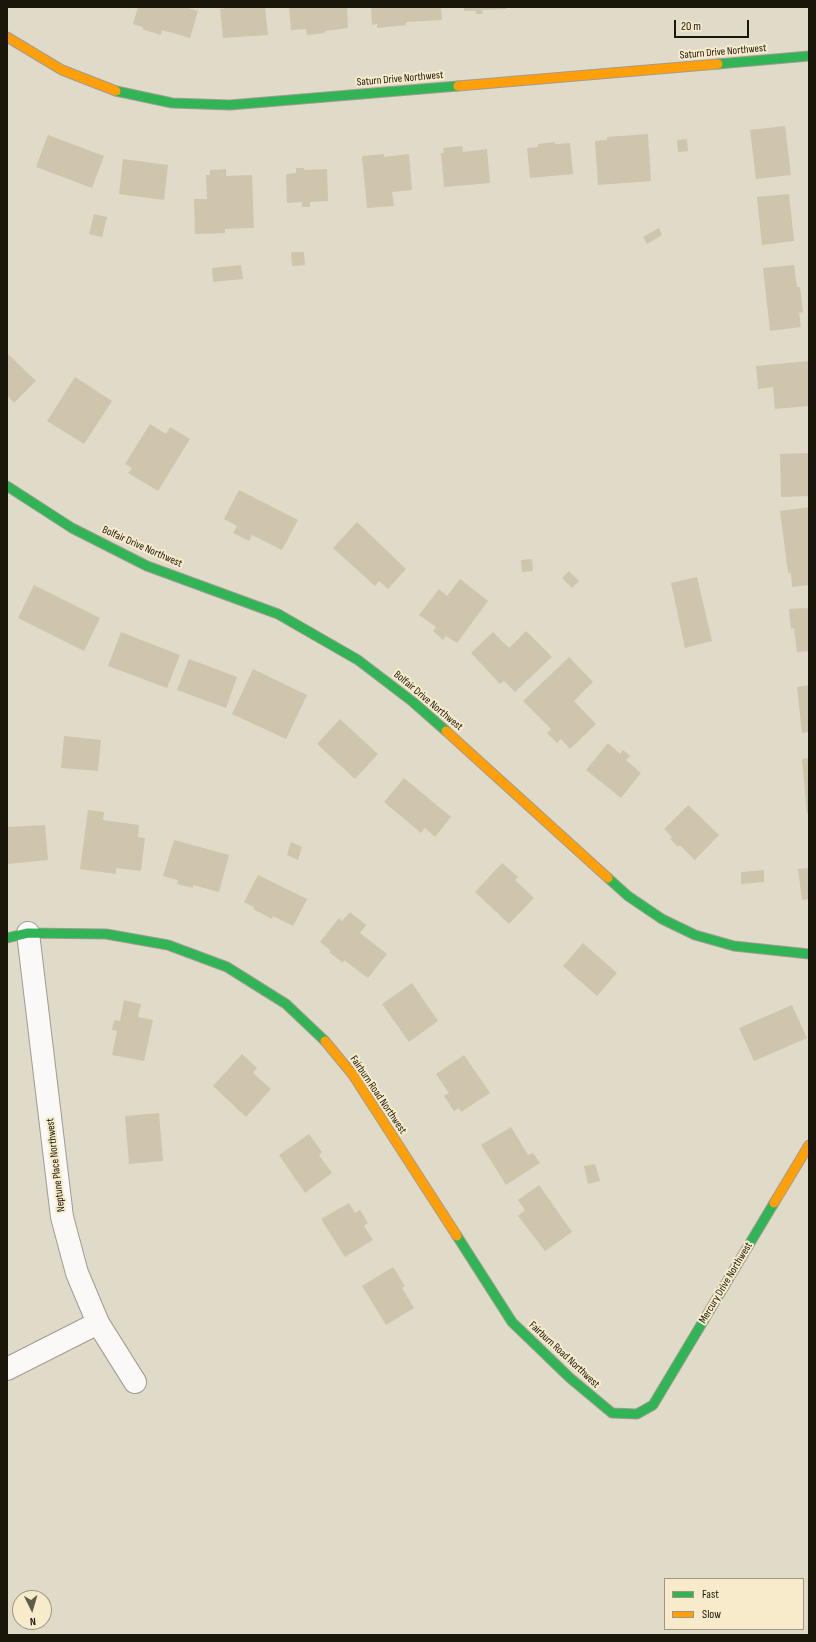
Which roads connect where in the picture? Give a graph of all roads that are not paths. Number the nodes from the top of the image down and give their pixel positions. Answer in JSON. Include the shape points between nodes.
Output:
{"nodes":[{"id":1,"x":7,"y":37,"type":"edge"},
{"id":2,"x":809,"y":56,"type":"edge"},
{"id":3,"x":7,"y":486,"type":"edge"},
{"id":4,"x":28,"y":933,"type":"junction"},
{"id":5,"x":7,"y":938,"type":"edge"},
{"id":6,"x":809,"y":954,"type":"edge"},
{"id":7,"x":809,"y":1145,"type":"edge"},
{"id":8,"x":98,"y":1323,"type":"junction"},
{"id":9,"x":7,"y":1369,"type":"edge"},
{"id":10,"x":135,"y":1382,"type":"dead end"},
{"id":11,"x":637,"y":1414,"type":"joint"}],
"edges":[{"from":1,"to":2,"type":"street","name":"Saturn Drive Northwest","via":[[62,70],[121,93],[172,103],[230,105]]},
{"from":3,"to":6,"type":"street","name":"Bolfair Drive Northwest","via":[[72,528],[147,566],[278,614],[358,660],[413,702],[628,896],[662,919],[695,935],[734,946]]},
{"from":4,"to":5,"type":"street","name":"Fairburn Road Northwest"},
{"from":4,"to":8,"type":"street","name":"Neptune Place Northwest","via":[[62,1217],[77,1273]]},
{"from":4,"to":11,"type":"street","name":"Fairburn Road Northwest","via":[[106,934],[168,945],[227,967],[286,1004],[320,1035],[353,1075],[512,1322],[570,1378],[612,1413]]},
{"from":7,"to":11,"type":"street","name":"Mercury Drive Northwest","via":[[653,1405]]},
{"from":8,"to":9,"type":"street"},
{"from":8,"to":10,"type":"street","name":"Neptune Place Northwest"}]}
